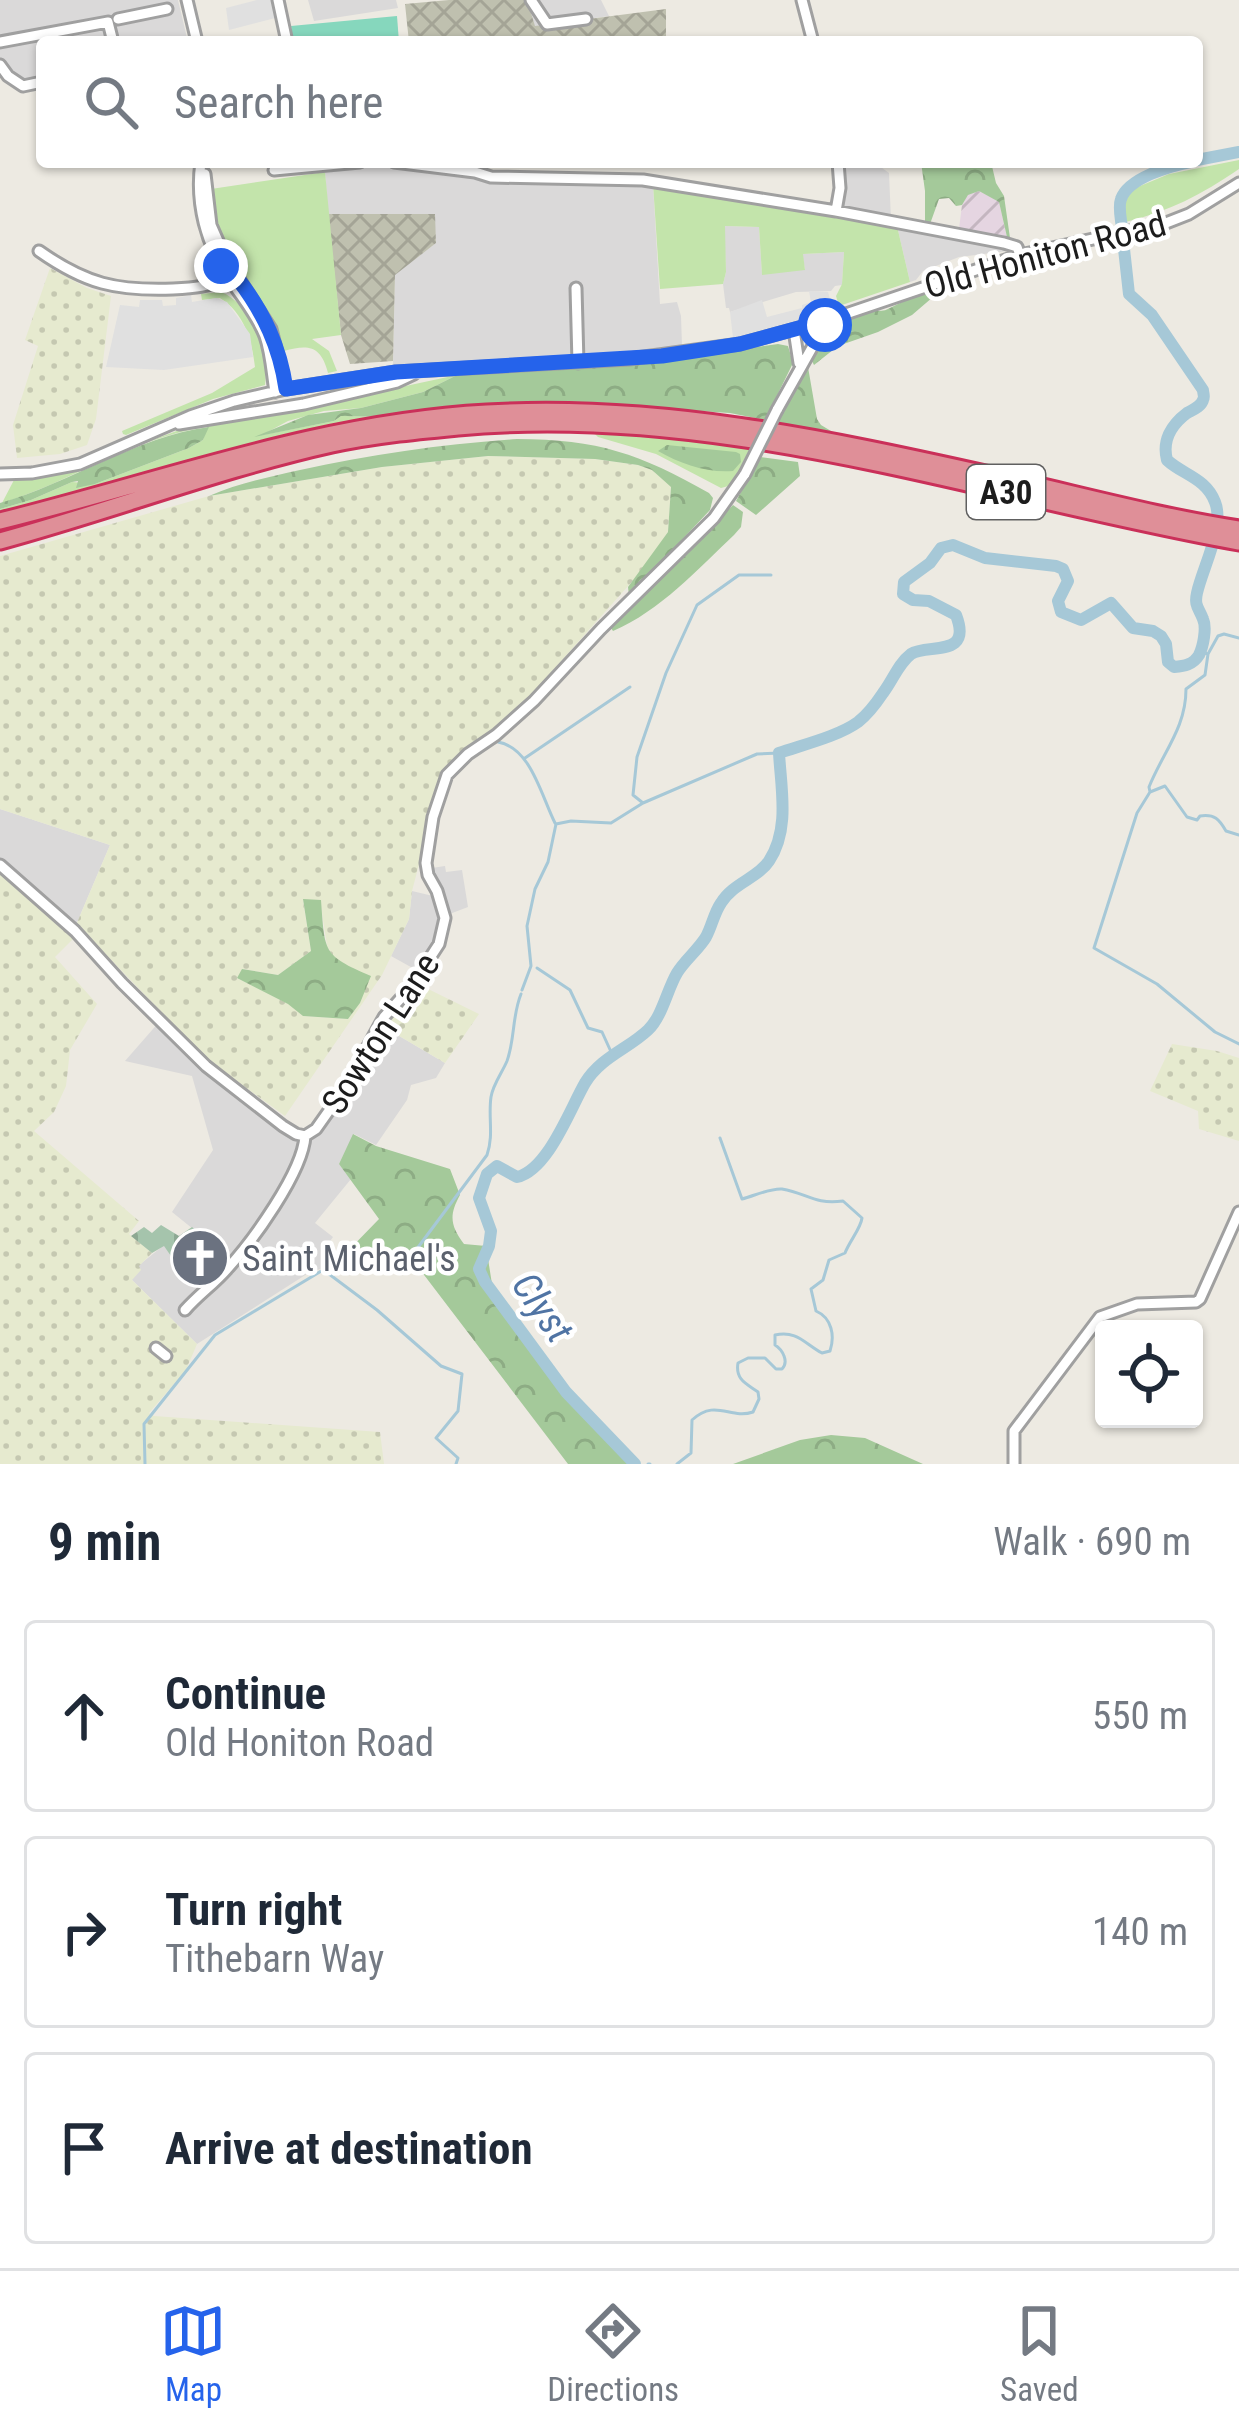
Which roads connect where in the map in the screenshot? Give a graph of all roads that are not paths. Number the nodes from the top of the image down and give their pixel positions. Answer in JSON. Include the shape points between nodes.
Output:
{"nodes":[{"id":1,"x":146,"y":0,"type":"edge"},
{"id":2,"x":188,"y":0,"type":"edge"},
{"id":3,"x":278,"y":0,"type":"edge"},
{"id":4,"x":531,"y":0,"type":"edge"},
{"id":5,"x":802,"y":0,"type":"edge"},
{"id":6,"x":167,"y":9,"type":"dead end"},
{"id":7,"x":148,"y":13,"type":"junction"},
{"id":8,"x":586,"y":19,"type":"dead end"},
{"id":9,"x":118,"y":20,"type":"dead end"},
{"id":10,"x":112,"y":36,"type":"edge"},
{"id":11,"x":196,"y":36,"type":"edge"},
{"id":12,"x":286,"y":36,"type":"edge"},
{"id":13,"x":811,"y":36,"type":"edge"},
{"id":14,"x":0,"y":41,"type":"edge"},
{"id":15,"x":0,"y":65,"type":"edge"},
{"id":16,"x":36,"y":83,"type":"edge"},
{"id":17,"x":202,"y":168,"type":"edge"},
{"id":18,"x":204,"y":168,"type":"edge"},
{"id":19,"x":281,"y":168,"type":"edge"},
{"id":20,"x":443,"y":168,"type":"edge"},
{"id":21,"x":838,"y":168,"type":"edge"},
{"id":22,"x":274,"y":170,"type":"dead end"},
{"id":23,"x":1239,"y":183,"type":"edge"},
{"id":24,"x":836,"y":212,"type":"junction"},
{"id":25,"x":39,"y":251,"type":"dead end"},
{"id":26,"x":1020,"y":255,"type":"junction"},
{"id":27,"x":228,"y":280,"type":"junction"},
{"id":28,"x":576,"y":288,"type":"dead end"},
{"id":29,"x":828,"y":320,"type":"junction"},
{"id":30,"x":800,"y":328,"type":"junction"},
{"id":31,"x":809,"y":352,"type":"junction"},
{"id":32,"x":578,"y":363,"type":"junction"},
{"id":33,"x":799,"y":368,"type":"junction"},
{"id":34,"x":419,"y":371,"type":"junction"},
{"id":35,"x":281,"y":393,"type":"junction"},
{"id":36,"x":322,"y":398,"type":"junction"},
{"id":37,"x":265,"y":412,"type":"junction"},
{"id":38,"x":170,"y":425,"type":"junction"},
{"id":39,"x":0,"y":473,"type":"edge"},
{"id":40,"x":172,"y":482,"type":"junction"},
{"id":41,"x":0,"y":521,"type":"edge"},
{"id":42,"x":1235,"y":535,"type":"edge"},
{"id":43,"x":0,"y":541,"type":"edge"},
{"id":44,"x":0,"y":865,"type":"edge"},
{"id":45,"x":305,"y":1136,"type":"junction"},
{"id":46,"x":1239,"y":1212,"type":"edge"},
{"id":47,"x":185,"y":1310,"type":"dead end"},
{"id":48,"x":156,"y":1348,"type":"dead end"},
{"id":49,"x":166,"y":1356,"type":"dead end"},
{"id":50,"x":1014,"y":1464,"type":"edge"}],
"edges":[{"from":1,"to":7,"type":"street"},
{"from":2,"to":11,"type":"street"},
{"from":3,"to":12,"type":"street"},
{"from":4,"to":8,"type":"street","via":[[547,24]]},
{"from":5,"to":13,"type":"street"},
{"from":6,"to":7,"type":"street"},
{"from":7,"to":9,"type":"street"},
{"from":10,"to":14,"type":"street","via":[[108,22]]},
{"from":15,"to":16,"type":"street","via":[[22,86]]},
{"from":17,"to":27,"type":"street","via":[[204,223]]},
{"from":18,"to":27,"type":"street"},
{"from":19,"to":22,"type":"street"},
{"from":20,"to":24,"type":"street","via":[[491,177],[644,180]]},
{"from":21,"to":24,"type":"street"},
{"from":23,"to":26,"type":"street","name":"Old Honiton Road","via":[[1166,223]]},
{"from":24,"to":26,"type":"street","via":[[1004,243]]},
{"from":25,"to":27,"type":"street","via":[[112,287]]},
{"from":26,"to":29,"type":"street","name":"Old Honiton Road"},
{"from":27,"to":35,"type":"street","via":[[256,318]]},
{"from":27,"to":35,"type":"street","via":[[271,329]]},
{"from":28,"to":32,"type":"street"},
{"from":29,"to":30,"type":"street","name":"Old Honiton Road"},
{"from":29,"to":31,"type":"street","name":"Sowton Lane"},
{"from":30,"to":31,"type":"street"},
{"from":30,"to":32,"type":"street","name":"Old Honiton Road","via":[[686,353]]},
{"from":30,"to":33,"type":"street"},
{"from":31,"to":33,"type":"street","name":"Sowton Lane"},
{"from":32,"to":34,"type":"street","name":"Old Honiton Road"},
{"from":33,"to":45,"type":"street","name":"Sowton Lane","bridge":true,"via":[[714,518],[534,701],[447,775],[427,863],[445,918],[439,944]]},
{"from":34,"to":35,"type":"street","name":"Old Honiton Road"},
{"from":34,"to":36,"type":"street","name":"Old Honiton Road"},
{"from":35,"to":36,"type":"street","name":"Old Honiton Road"},
{"from":35,"to":37,"type":"street"},
{"from":35,"to":38,"type":"street","name":"Old Honiton Road"},
{"from":36,"to":37,"type":"street","name":"Old Honiton Road"},
{"from":37,"to":38,"type":"street","name":"Old Honiton Road"},
{"from":38,"to":39,"type":"street","name":"Old Honiton Road","via":[[59,470]]},
{"from":40,"to":41,"type":"highway","number":"A30"},
{"from":40,"to":42,"type":"highway","number":"A30","via":[[268,447],[390,423],[590,411],[822,440]]},
{"from":40,"to":43,"type":"highway","number":"A30"},
{"from":44,"to":45,"type":"street","name":"Sowton Lane","via":[[206,1066]]},
{"from":45,"to":47,"type":"street","via":[[292,1177],[237,1258]]},
{"from":46,"to":50,"type":"street","via":[[1200,1299],[1137,1304],[1100,1317],[1014,1431]]},
{"from":48,"to":49,"type":"street"}]}
